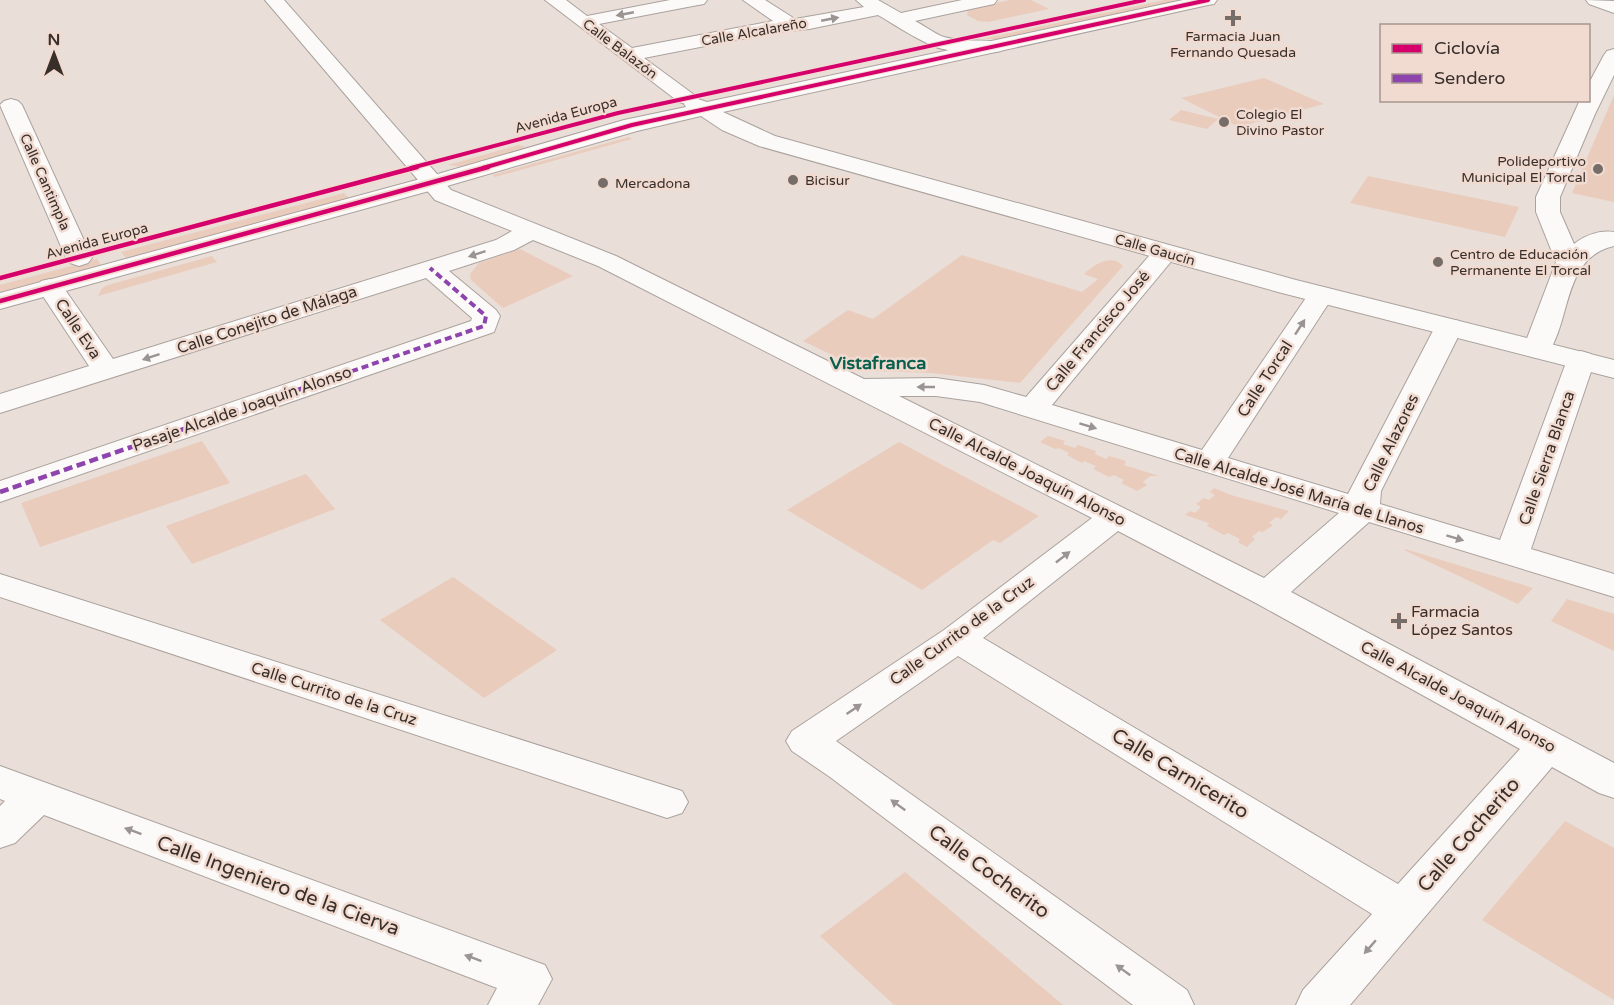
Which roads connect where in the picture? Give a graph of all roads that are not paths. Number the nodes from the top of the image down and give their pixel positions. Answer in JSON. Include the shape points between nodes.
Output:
{"nodes":[{"id":1,"x":274,"y":0,"type":"edge"},
{"id":2,"x":554,"y":0,"type":"edge"},
{"id":3,"x":699,"y":0,"type":"edge"},
{"id":4,"x":752,"y":0,"type":"edge"},
{"id":5,"x":912,"y":0,"type":"edge"},
{"id":6,"x":988,"y":0,"type":"edge"},
{"id":7,"x":1144,"y":0,"type":"edge"},
{"id":8,"x":1209,"y":0,"type":"edge"},
{"id":9,"x":1595,"y":0,"type":"edge"},
{"id":10,"x":1606,"y":0,"type":"edge"},
{"id":11,"x":1614,"y":2,"type":"edge"},
{"id":12,"x":661,"y":3,"type":"edge"},
{"id":13,"x":873,"y":4,"type":"edge"},
{"id":14,"x":1614,"y":8,"type":"edge"},
{"id":15,"x":937,"y":11,"type":"junction"},
{"id":16,"x":898,"y":19,"type":"junction"},
{"id":17,"x":583,"y":22,"type":"junction"},
{"id":18,"x":791,"y":24,"type":"junction"},
{"id":19,"x":990,"y":40,"type":"junction"},
{"id":20,"x":939,"y":42,"type":"junction"},
{"id":21,"x":628,"y":55,"type":"junction"},
{"id":22,"x":1611,"y":67,"type":"edge"},
{"id":23,"x":694,"y":104,"type":"junction"},
{"id":24,"x":11,"y":105,"type":"dead end"},
{"id":25,"x":425,"y":175,"type":"junction"},
{"id":26,"x":1548,"y":212,"type":"junction"},
{"id":27,"x":531,"y":231,"type":"junction"},
{"id":28,"x":1612,"y":240,"type":"edge"},
{"id":29,"x":1165,"y":252,"type":"junction"},
{"id":30,"x":79,"y":258,"type":"junction"},
{"id":31,"x":1569,"y":262,"type":"junction"},
{"id":32,"x":430,"y":268,"type":"junction"},
{"id":33,"x":0,"y":278,"type":"edge"},
{"id":34,"x":50,"y":287,"type":"junction"},
{"id":35,"x":1321,"y":295,"type":"junction"},
{"id":36,"x":0,"y":301,"type":"edge"},
{"id":37,"x":1449,"y":327,"type":"junction"},
{"id":38,"x":1537,"y":349,"type":"junction"},
{"id":39,"x":1581,"y":360,"type":"junction"},
{"id":40,"x":1614,"y":369,"type":"edge"},
{"id":41,"x":106,"y":371,"type":"junction"},
{"id":42,"x":859,"y":388,"type":"junction"},
{"id":43,"x":984,"y":394,"type":"junction"},
{"id":44,"x":0,"y":404,"type":"edge"},
{"id":45,"x":1032,"y":409,"type":"junction"},
{"id":46,"x":953,"y":434,"type":"junction"},
{"id":47,"x":1209,"y":463,"type":"junction"},
{"id":48,"x":0,"y":492,"type":"edge"},
{"id":49,"x":1363,"y":510,"type":"junction"},
{"id":50,"x":1115,"y":517,"type":"junction"},
{"id":51,"x":1512,"y":555,"type":"junction"},
{"id":52,"x":0,"y":585,"type":"edge"},
{"id":53,"x":1614,"y":586,"type":"edge"},
{"id":54,"x":1267,"y":594,"type":"junction"},
{"id":55,"x":957,"y":639,"type":"junction"},
{"id":56,"x":806,"y":741,"type":"joint"},
{"id":57,"x":1547,"y":745,"type":"junction"},
{"id":58,"x":1614,"y":782,"type":"edge"},
{"id":59,"x":19,"y":789,"type":"edge"},
{"id":60,"x":667,"y":802,"type":"dead end"},
{"id":61,"x":0,"y":831,"type":"edge"},
{"id":62,"x":1403,"y":910,"type":"junction"},
{"id":63,"x":520,"y":992,"type":"edge"},
{"id":64,"x":1170,"y":1005,"type":"edge"},
{"id":65,"x":1320,"y":1005,"type":"edge"}],
"edges":[{"from":1,"to":25,"type":"street","name":"Calle Alcalde Joaquín Alonso"},
{"from":2,"to":17,"type":"street","name":"Calle Balazón"},
{"from":3,"to":12,"type":"street"},
{"from":4,"to":18,"type":"street"},
{"from":5,"to":15,"type":"street"},
{"from":6,"to":15,"type":"street"},
{"from":7,"to":19,"type":"street","name":"Avenida Europa"},
{"from":8,"to":19,"type":"street","name":"Avenida Europa"},
{"from":9,"to":14,"type":"street"},
{"from":10,"to":11,"type":"street"},
{"from":12,"to":17,"type":"street","one_way":true},
{"from":13,"to":16,"type":"street"},
{"from":18,"to":13,"type":"street","name":"Calle Alcalareño","one_way":true},
{"from":15,"to":16,"type":"street"},
{"from":15,"to":19,"type":"street"},
{"from":16,"to":20,"type":"street"},
{"from":17,"to":21,"type":"street","name":"Calle Balazón"},
{"from":18,"to":21,"type":"street","name":"Calle Alcalareño"},
{"from":19,"to":20,"type":"street","via":[[972,47]]},
{"from":19,"to":23,"type":"street","name":"Avenida Europa"},
{"from":20,"to":23,"type":"street","name":"Avenida Europa"},
{"from":21,"to":23,"type":"street","name":"Calle Balazón"},
{"from":22,"to":26,"type":"street","via":[[1584,114],[1548,197]]},
{"from":23,"to":25,"type":"street","name":"Avenida Europa","via":[[632,125]]},
{"from":23,"to":29,"type":"street","name":"Calle Gaucín","via":[[767,141]]},
{"from":24,"to":30,"type":"street","name":"Calle Cantimpla"},
{"from":25,"to":27,"type":"street","name":"Calle Alcalde Joaquín Alonso","via":[[443,195]]},
{"from":25,"to":30,"type":"street","name":"Avenida Europa"},
{"from":25,"to":34,"type":"street","name":"Avenida Europa"},
{"from":26,"to":28,"type":"street"},
{"from":26,"to":31,"type":"street"},
{"from":27,"to":32,"type":"street","name":"Calle Conejito de Málaga","one_way":true,"via":[[505,245]]},
{"from":27,"to":42,"type":"street","name":"Calle Alcalde Joaquín Alonso","via":[[615,265]]},
{"from":28,"to":31,"type":"street","via":[[1586,247]]},
{"from":29,"to":35,"type":"street","name":"Calle Gaucín"},
{"from":29,"to":45,"type":"street","name":"Calle Francisco José"},
{"from":30,"to":33,"type":"street","name":"Avenida Europa"},
{"from":31,"to":38,"type":"street"},
{"from":32,"to":41,"type":"street","name":"Calle Conejito de Málaga","one_way":true},
{"from":32,"to":48,"type":"street","name":"Pasaje Alcalde Joaquín Alonso","via":[[486,316],[484,326]]},
{"from":34,"to":36,"type":"street","name":"Avenida Europa"},
{"from":34,"to":41,"type":"street","name":"Calle Eva"},
{"from":35,"to":37,"type":"street","name":"Calle Gaucín"},
{"from":47,"to":35,"type":"street","name":"Calle Torcal","one_way":true},
{"from":37,"to":38,"type":"street","name":"Calle Gaucín"},
{"from":37,"to":49,"type":"street","name":"Calle Alazores","via":[[1365,491]]},
{"from":38,"to":39,"type":"street","name":"Calle Gaucín"},
{"from":39,"to":40,"type":"street","name":"Calle Gaucín"},
{"from":39,"to":51,"type":"street","name":"Calle Sierra Blanca"},
{"from":41,"to":44,"type":"street","name":"Calle Conejito de Málaga"},
{"from":43,"to":42,"type":"street","name":"Calle Alcalde José María de Llanos","one_way":true,"via":[[936,387]]},
{"from":42,"to":46,"type":"street","name":"Calle Alcalde Joaquín Alonso"},
{"from":43,"to":45,"type":"street","name":"Calle Alcalde José María de Llanos"},
{"from":43,"to":46,"type":"street","via":[[964,398],[952,408],[948,418]]},
{"from":45,"to":47,"type":"street","name":"Calle Alcalde José María de Llanos","one_way":true},
{"from":46,"to":50,"type":"street","name":"Calle Alcalde Joaquín Alonso"},
{"from":47,"to":49,"type":"street","name":"Calle Alcalde José María de Llanos"},
{"from":49,"to":51,"type":"street","name":"Calle Alcalde José María de Llanos","one_way":true},
{"from":49,"to":54,"type":"street","name":"Calle Alazores"},
{"from":50,"to":54,"type":"street","name":"Calle Alcalde Joaquín Alonso"},
{"from":55,"to":50,"type":"street","name":"Calle Currito de la Cruz","one_way":true},
{"from":51,"to":53,"type":"street","name":"Calle Alcalde José María de Llanos"},
{"from":52,"to":60,"type":"street","name":"Calle Currito de la Cruz"},
{"from":54,"to":57,"type":"street","name":"Calle Alcalde Joaquín Alonso"},
{"from":56,"to":55,"type":"street","name":"Calle Currito de la Cruz","one_way":true},
{"from":55,"to":62,"type":"street","name":"Calle Carnicerito"},
{"from":64,"to":56,"type":"street","name":"Calle Cocherito","one_way":true},
{"from":57,"to":58,"type":"street","name":"Calle Alcalde Joaquín Alonso"},
{"from":57,"to":62,"type":"street","name":"Calle Cocherito"},
{"from":59,"to":61,"type":"street"},
{"from":63,"to":59,"type":"street","name":"Calle Ingeniero de la Cierva","one_way":true},
{"from":62,"to":65,"type":"street","name":"Calle Cocherito","one_way":true}]}
